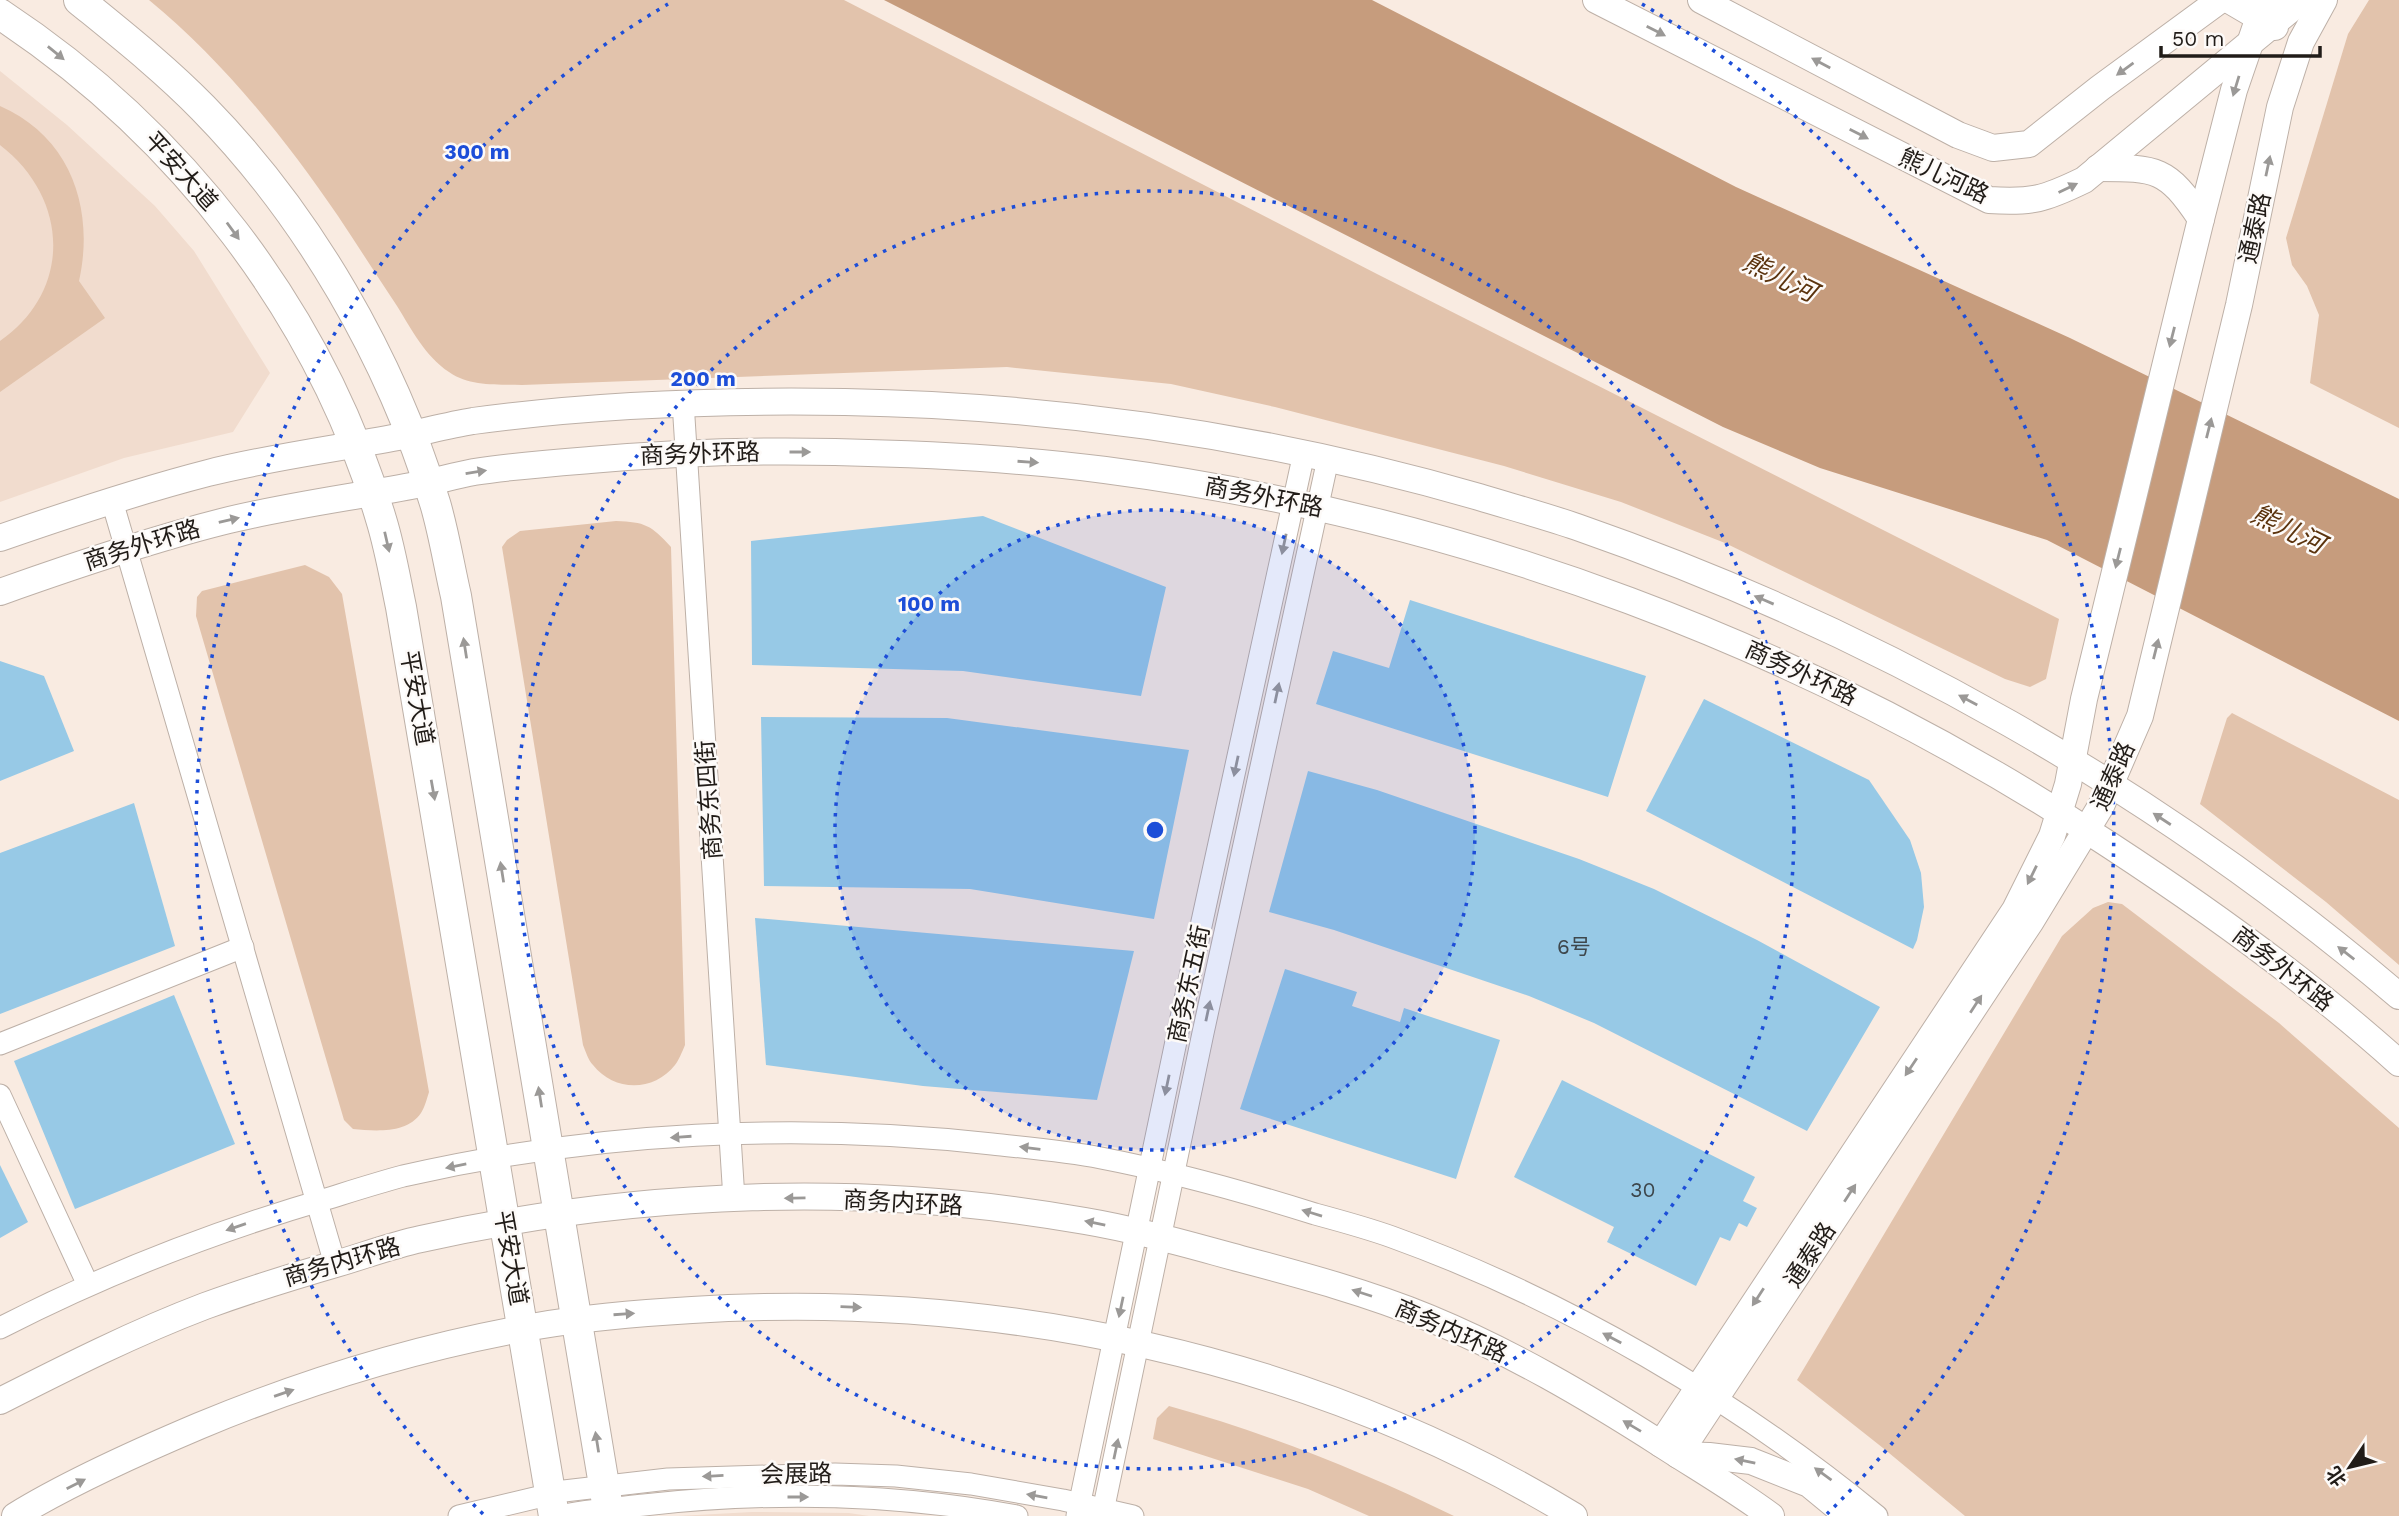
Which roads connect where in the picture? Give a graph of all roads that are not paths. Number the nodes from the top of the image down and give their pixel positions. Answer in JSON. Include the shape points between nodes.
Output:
{"nodes":[{"id":1,"x":79,"y":0,"type":"edge"},
{"id":2,"x":1595,"y":0,"type":"edge"},
{"id":3,"x":1701,"y":0,"type":"edge"},
{"id":4,"x":2220,"y":0,"type":"edge"},
{"id":5,"x":2229,"y":0,"type":"edge"},
{"id":6,"x":2269,"y":0,"type":"edge"},
{"id":7,"x":2302,"y":0,"type":"edge"},
{"id":8,"x":2323,"y":0,"type":"edge"},
{"id":9,"x":0,"y":14,"type":"edge"},
{"id":10,"x":2251,"y":40,"type":"junction"},
{"id":11,"x":2301,"y":42,"type":"junction"},
{"id":12,"x":2098,"y":168,"type":"junction"},
{"id":13,"x":2201,"y":219,"type":"junction"},
{"id":14,"x":683,"y":402,"type":"junction"},
{"id":15,"x":411,"y":434,"type":"junction"},
{"id":16,"x":355,"y":444,"type":"junction"},
{"id":17,"x":686,"y":452,"type":"junction"},
{"id":18,"x":1316,"y":456,"type":"junction"},
{"id":19,"x":428,"y":482,"type":"junction"},
{"id":20,"x":372,"y":492,"type":"junction"},
{"id":21,"x":112,"y":500,"type":"junction"},
{"id":22,"x":1306,"y":505,"type":"junction"},
{"id":23,"x":0,"y":538,"type":"edge"},
{"id":24,"x":126,"y":549,"type":"junction"},
{"id":25,"x":0,"y":592,"type":"edge"},
{"id":26,"x":2072,"y":761,"type":"junction"},
{"id":27,"x":2110,"y":785,"type":"junction"},
{"id":28,"x":2059,"y":812,"type":"junction"},
{"id":29,"x":2087,"y":830,"type":"junction"},
{"id":30,"x":243,"y":947,"type":"junction"},
{"id":31,"x":2399,"y":996,"type":"edge"},
{"id":32,"x":0,"y":1044,"type":"edge"},
{"id":33,"x":2399,"y":1063,"type":"edge"},
{"id":34,"x":0,"y":1095,"type":"edge"},
{"id":35,"x":731,"y":1134,"type":"junction"},
{"id":36,"x":548,"y":1149,"type":"junction"},
{"id":37,"x":494,"y":1158,"type":"junction"},
{"id":38,"x":1150,"y":1169,"type":"junction"},
{"id":39,"x":1174,"y":1174,"type":"junction"},
{"id":40,"x":734,"y":1199,"type":"junction"},
{"id":41,"x":317,"y":1201,"type":"junction"},
{"id":42,"x":559,"y":1213,"type":"junction"},
{"id":43,"x":505,"y":1222,"type":"junction"},
{"id":44,"x":1148,"y":1235,"type":"junction"},
{"id":45,"x":335,"y":1264,"type":"junction"},
{"id":46,"x":88,"y":1285,"type":"junction"},
{"id":47,"x":577,"y":1320,"type":"junction"},
{"id":48,"x":0,"y":1328,"type":"edge"},
{"id":49,"x":523,"y":1329,"type":"junction"},
{"id":50,"x":1126,"y":1341,"type":"junction"},
{"id":51,"x":1707,"y":1393,"type":"junction"},
{"id":52,"x":0,"y":1401,"type":"edge"},
{"id":53,"x":1670,"y":1450,"type":"junction"},
{"id":54,"x":606,"y":1498,"type":"junction"},
{"id":55,"x":555,"y":1509,"type":"edge"},
{"id":56,"x":1079,"y":1510,"type":"edge"},
{"id":57,"x":1103,"y":1513,"type":"edge"},
{"id":58,"x":15,"y":1516,"type":"edge"},
{"id":59,"x":459,"y":1516,"type":"edge"},
{"id":60,"x":1017,"y":1516,"type":"edge"},
{"id":61,"x":1133,"y":1516,"type":"edge"},
{"id":62,"x":1574,"y":1516,"type":"edge"},
{"id":63,"x":1771,"y":1516,"type":"edge"},
{"id":64,"x":1848,"y":1516,"type":"edge"},
{"id":65,"x":1877,"y":1516,"type":"edge"}],
"edges":[{"from":1,"to":15,"type":"main road","via":[[204,108],[257,169],[355,312]]},
{"from":2,"to":12,"type":"street","name":"熊儿河路","one_way":true,"via":[[1989,200],[2023,202],[2054,195]]},
{"from":4,"to":3,"type":"street","name":"熊儿河路","one_way":true,"via":[[2029,144],[1993,148],[1958,135]]},
{"from":5,"to":11,"type":"street"},
{"from":6,"to":10,"type":"street","name":"通泰路"},
{"from":7,"to":10,"type":"street","name":"熊儿河路"},
{"from":8,"to":11,"type":"street","name":"通泰路"},
{"from":9,"to":16,"type":"main road","name":"平安大道","one_way":true,"via":[[107,95],[163,147],[213,204],[306,340]]},
{"from":10,"to":12,"type":"street","name":"熊儿河路"},
{"from":10,"to":13,"type":"street","name":"通泰路","one_way":true},
{"from":27,"to":11,"type":"street","name":"通泰路","one_way":true,"via":[[2140,716],[2239,305],[2280,107]]},
{"from":12,"to":13,"type":"street","via":[[2146,168],[2164,176],[2184,193]]},
{"from":13,"to":26,"type":"street","name":"通泰路","one_way":true},
{"from":14,"to":15,"type":"street","name":"商务外环路","via":[[466,422]]},
{"from":14,"to":17,"type":"street","name":"商务东四街"},
{"from":14,"to":18,"type":"street","name":"商务外环路","via":[[948,405],[1052,413],[1188,431]]},
{"from":15,"to":16,"type":"street","name":"商务外环路"},
{"from":15,"to":19,"type":"main road"},
{"from":16,"to":20,"type":"main road","name":"平安大道"},
{"from":16,"to":21,"type":"street","name":"商务外环路","via":[[213,472]]},
{"from":19,"to":17,"type":"street","name":"商务外环路","one_way":true,"via":[[475,472]]},
{"from":17,"to":22,"type":"street","name":"商务外环路","one_way":true,"via":[[884,453],[1048,463],[1181,481]]},
{"from":17,"to":35,"type":"street","name":"商务东四街"},
{"from":18,"to":22,"type":"street","name":"商务东五街"},
{"from":26,"to":18,"type":"street","name":"商务外环路","one_way":true,"via":[[1848,637],[1690,569],[1572,525]]},
{"from":19,"to":20,"type":"street","name":"商务外环路"},
{"from":36,"to":19,"type":"main road","one_way":true,"via":[[456,596]]},
{"from":24,"to":20,"type":"street","name":"商务外环路","one_way":true,"via":[[225,521]]},
{"from":20,"to":37,"type":"main road","name":"平安大道","one_way":true,"via":[[401,607]]},
{"from":21,"to":23,"type":"street","name":"商务外环路"},
{"from":21,"to":24,"type":"street"},
{"from":22,"to":28,"type":"street","name":"商务外环路","via":[[1557,573],[1672,616],[1826,682]]},
{"from":22,"to":38,"type":"street","name":"商务东五街","one_way":true},
{"from":39,"to":22,"type":"street","name":"商务东五街","one_way":true},
{"from":24,"to":25,"type":"street","name":"商务外环路"},
{"from":24,"to":30,"type":"street"},
{"from":26,"to":27,"type":"street","name":"商务外环路"},
{"from":26,"to":28,"type":"street","name":"通泰路"},
{"from":27,"to":29,"type":"street","name":"通泰路"},
{"from":31,"to":27,"type":"street","name":"商务外环路","one_way":true,"via":[[2277,899]]},
{"from":28,"to":29,"type":"street","name":"商务外环路"},
{"from":28,"to":51,"type":"street","name":"通泰路","one_way":true,"via":[[2015,910]]},
{"from":29,"to":33,"type":"street","name":"商务外环路","via":[[2258,947]]},
{"from":51,"to":29,"type":"street","name":"通泰路","one_way":true,"via":[[2031,921]]},
{"from":30,"to":32,"type":"street"},
{"from":30,"to":41,"type":"street"},
{"from":34,"to":46,"type":"street"},
{"from":35,"to":36,"type":"street","one_way":true},
{"from":38,"to":35,"type":"street","one_way":true,"via":[[1098,1157],[946,1139]]},
{"from":35,"to":40,"type":"street","name":"商务东四街"},
{"from":36,"to":37,"type":"street"},
{"from":36,"to":42,"type":"main road"},
{"from":37,"to":41,"type":"street","one_way":true,"via":[[400,1177]]},
{"from":37,"to":43,"type":"main road","name":"平安大道"},
{"from":38,"to":39,"type":"street"},
{"from":38,"to":44,"type":"street","name":"商务东五街"},
{"from":39,"to":44,"type":"street","name":"商务东五街"},
{"from":51,"to":39,"type":"street","one_way":true,"via":[[1569,1316],[1447,1259],[1391,1237]]},
{"from":40,"to":42,"type":"street","name":"商务内环路"},
{"from":44,"to":40,"type":"street","name":"商务内环路","one_way":true,"via":[[1086,1221],[942,1203]]},
{"from":41,"to":45,"type":"street"},
{"from":41,"to":46,"type":"street","one_way":true,"via":[[178,1247]]},
{"from":42,"to":43,"type":"street","name":"商务内环路"},
{"from":42,"to":47,"type":"main road"},
{"from":43,"to":45,"type":"street","name":"商务内环路","via":[[416,1240]]},
{"from":43,"to":49,"type":"main road","name":"平安大道"},
{"from":44,"to":50,"type":"street","name":"商务东五街"},
{"from":53,"to":44,"type":"street","name":"商务内环路","one_way":true,"via":[[1544,1372],[1431,1319],[1304,1274]]},
{"from":45,"to":52,"type":"street","name":"商务内环路","via":[[202,1307]]},
{"from":46,"to":48,"type":"street"},
{"from":47,"to":49,"type":"street"},
{"from":47,"to":50,"type":"street","one_way":true,"via":[[738,1307],[852,1307],[1012,1320]]},
{"from":54,"to":47,"type":"main road","one_way":true},
{"from":49,"to":55,"type":"main road","name":"平安大道"},
{"from":58,"to":49,"type":"street","one_way":true,"via":[[140,1452],[241,1408],[443,1345]]},
{"from":50,"to":56,"type":"street","name":"商务东五街"},
{"from":57,"to":50,"type":"street","name":"商务东五街","one_way":true},
{"from":50,"to":62,"type":"street","via":[[1319,1395],[1493,1471]]},
{"from":51,"to":53,"type":"street","name":"通泰路"},
{"from":65,"to":51,"type":"street","one_way":true},
{"from":53,"to":63,"type":"street","name":"商务内环路"},
{"from":64,"to":53,"type":"street","one_way":true,"via":[[1809,1484],[1751,1461]]},
{"from":54,"to":55,"type":"street","name":"会展路"},
{"from":56,"to":54,"type":"street","name":"会展路","one_way":true,"via":[[971,1484],[835,1474],[668,1479]]},
{"from":54,"to":60,"type":"street","name":"会展路","one_way":true,"via":[[894,1498]]},
{"from":55,"to":59,"type":"street","name":"会展路"},
{"from":56,"to":57,"type":"street","name":"会展路"},
{"from":57,"to":61,"type":"street","name":"会展路"}]}
